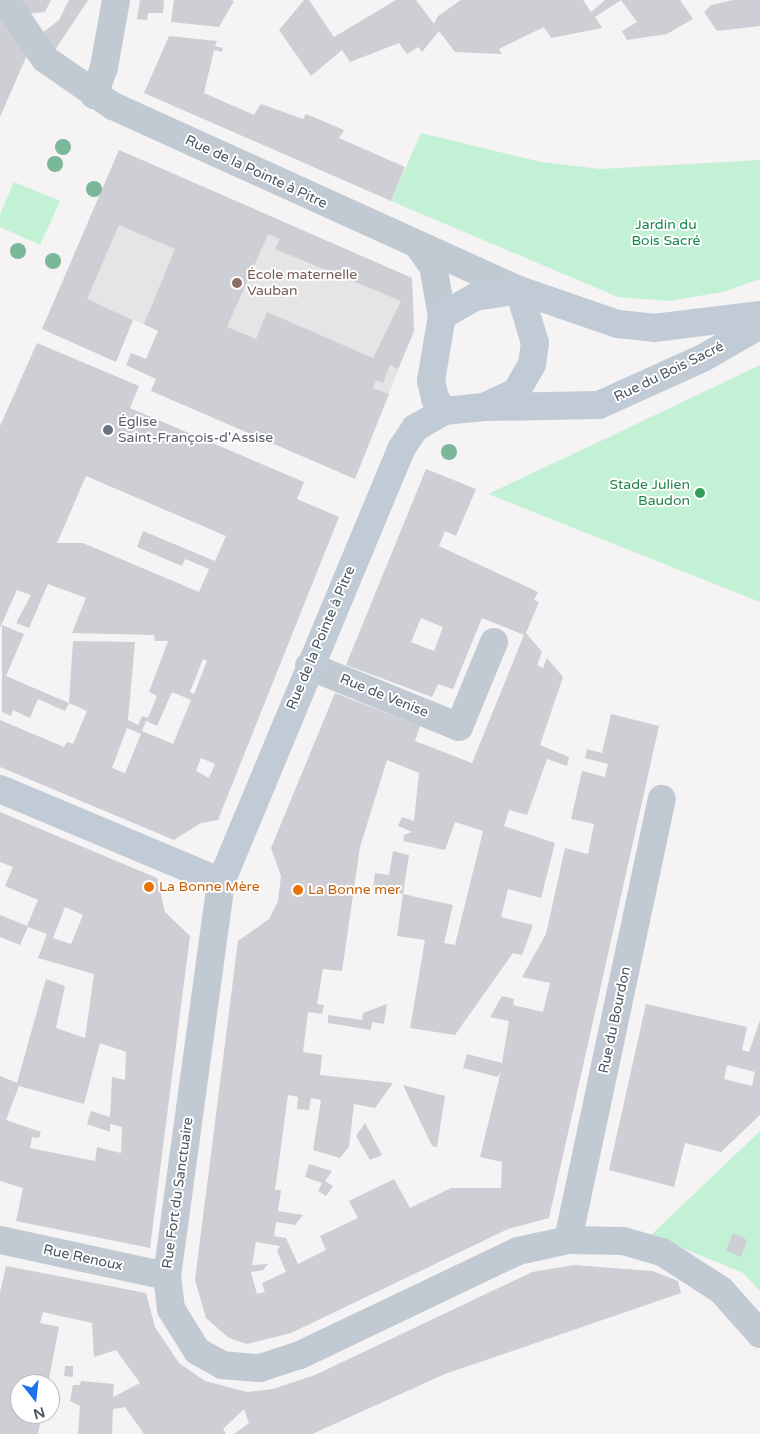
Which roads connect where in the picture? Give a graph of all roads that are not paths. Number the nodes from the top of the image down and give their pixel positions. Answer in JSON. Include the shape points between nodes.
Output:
{"nodes":[{"id":1,"x":5,"y":0,"type":"edge"},
{"id":2,"x":116,"y":0,"type":"edge"},
{"id":3,"x":94,"y":95,"type":"junction"},
{"id":4,"x":419,"y":248,"type":"junction"},
{"id":5,"x":519,"y":290,"type":"junction"},
{"id":6,"x":442,"y":316,"type":"junction"},
{"id":7,"x":760,"y":316,"type":"edge"},
{"id":8,"x":760,"y":325,"type":"edge"},
{"id":9,"x":484,"y":407,"type":"junction"},
{"id":10,"x":444,"y":411,"type":"junction"},
{"id":11,"x":494,"y":642,"type":"dead end"},
{"id":12,"x":309,"y":666,"type":"junction"},
{"id":13,"x":0,"y":789,"type":"edge"},
{"id":14,"x":662,"y":799,"type":"dead end"},
{"id":15,"x":221,"y":882,"type":"junction"},
{"id":16,"x":0,"y":1240,"type":"edge"},
{"id":17,"x":568,"y":1240,"type":"junction"},
{"id":18,"x":167,"y":1276,"type":"junction"},
{"id":19,"x":760,"y":1334,"type":"edge"}],
"edges":[{"from":1,"to":3,"type":"street","name":"Rue de la Pointe à Pitre","via":[[45,59]]},
{"from":2,"to":3,"type":"street","via":[[104,67]]},
{"from":3,"to":4,"type":"street","name":"Rue de la Pointe à Pitre"},
{"from":4,"to":5,"type":"street","name":"Rue de la Pointe à Pitre"},
{"from":4,"to":6,"type":"street","name":"Rue de la Pointe à Pitre","via":[[433,266]]},
{"from":5,"to":6,"type":"street","name":"Rue du Bois Sacré","via":[[475,297]]},
{"from":5,"to":7,"type":"street","name":"Rue du Bois Sacré","via":[[618,324],[654,328]]},
{"from":5,"to":9,"type":"street","name":"Rue de la Pointe à Pitre","via":[[535,343],[532,364],[516,392]]},
{"from":6,"to":10,"type":"street","name":"Rue de la Pointe à Pitre","via":[[431,381],[435,398]]},
{"from":8,"to":9,"type":"street","name":"Rue du Bois Sacré","via":[[703,358],[599,405]]},
{"from":9,"to":10,"type":"street","name":"Rue de la Pointe à Pitre"},
{"from":10,"to":12,"type":"street","name":"Rue de la Pointe à Pitre","via":[[415,428],[401,449]]},
{"from":11,"to":12,"type":"street","name":"Rue de Venise","via":[[459,727]]},
{"from":12,"to":15,"type":"street","name":"Rue de la Pointe à Pitre"},
{"from":13,"to":15,"type":"street"},
{"from":14,"to":17,"type":"street","name":"Rue du Bourdon"},
{"from":15,"to":18,"type":"street","name":"Rue Fort du Sanctuaire"},
{"from":16,"to":18,"type":"street","name":"Rue Renoux"},
{"from":17,"to":18,"type":"street","name":"Rue Fort du Sanctuaire","via":[[518,1251],[300,1355],[260,1368],[222,1365],[196,1351],[170,1309]]},
{"from":17,"to":19,"type":"street","name":"Rue Fort du Sanctuaire","via":[[623,1241],[662,1252],[720,1290]]}]}
